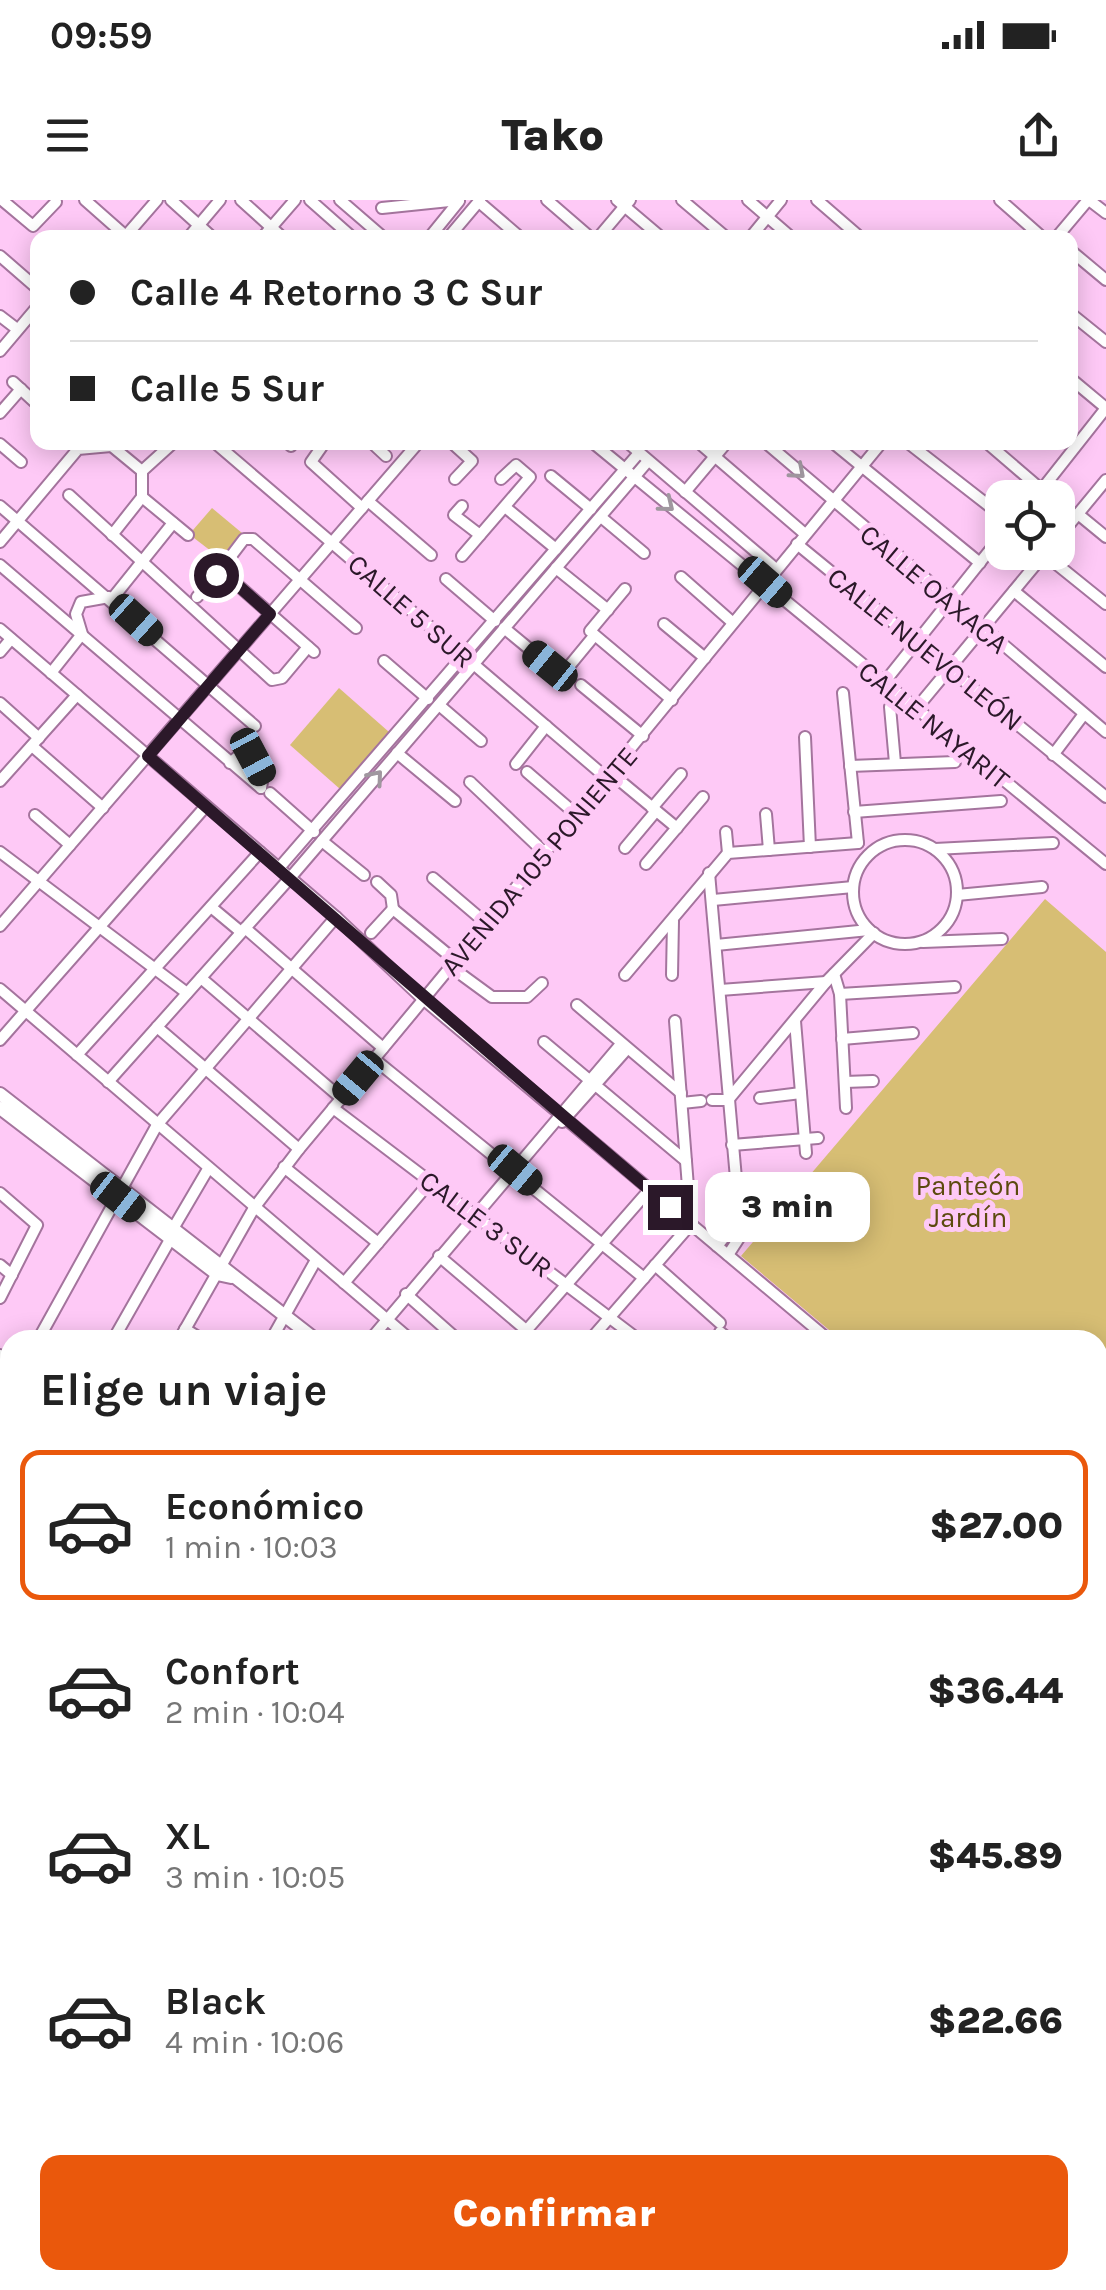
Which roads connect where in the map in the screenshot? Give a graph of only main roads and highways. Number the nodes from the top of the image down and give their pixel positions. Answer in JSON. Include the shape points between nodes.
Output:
{"nodes":[{"id":1,"x":0,"y":1094,"type":"edge"},
{"id":2,"x":0,"y":1108,"type":"edge"},
{"id":3,"x":120,"y":1193,"type":"junction"},
{"id":4,"x":302,"y":1330,"type":"edge"}],
"edges":[{"from":1,"to":3,"type":"main road"},
{"from":2,"to":3,"type":"main road"},
{"from":3,"to":4,"type":"main road"}]}
